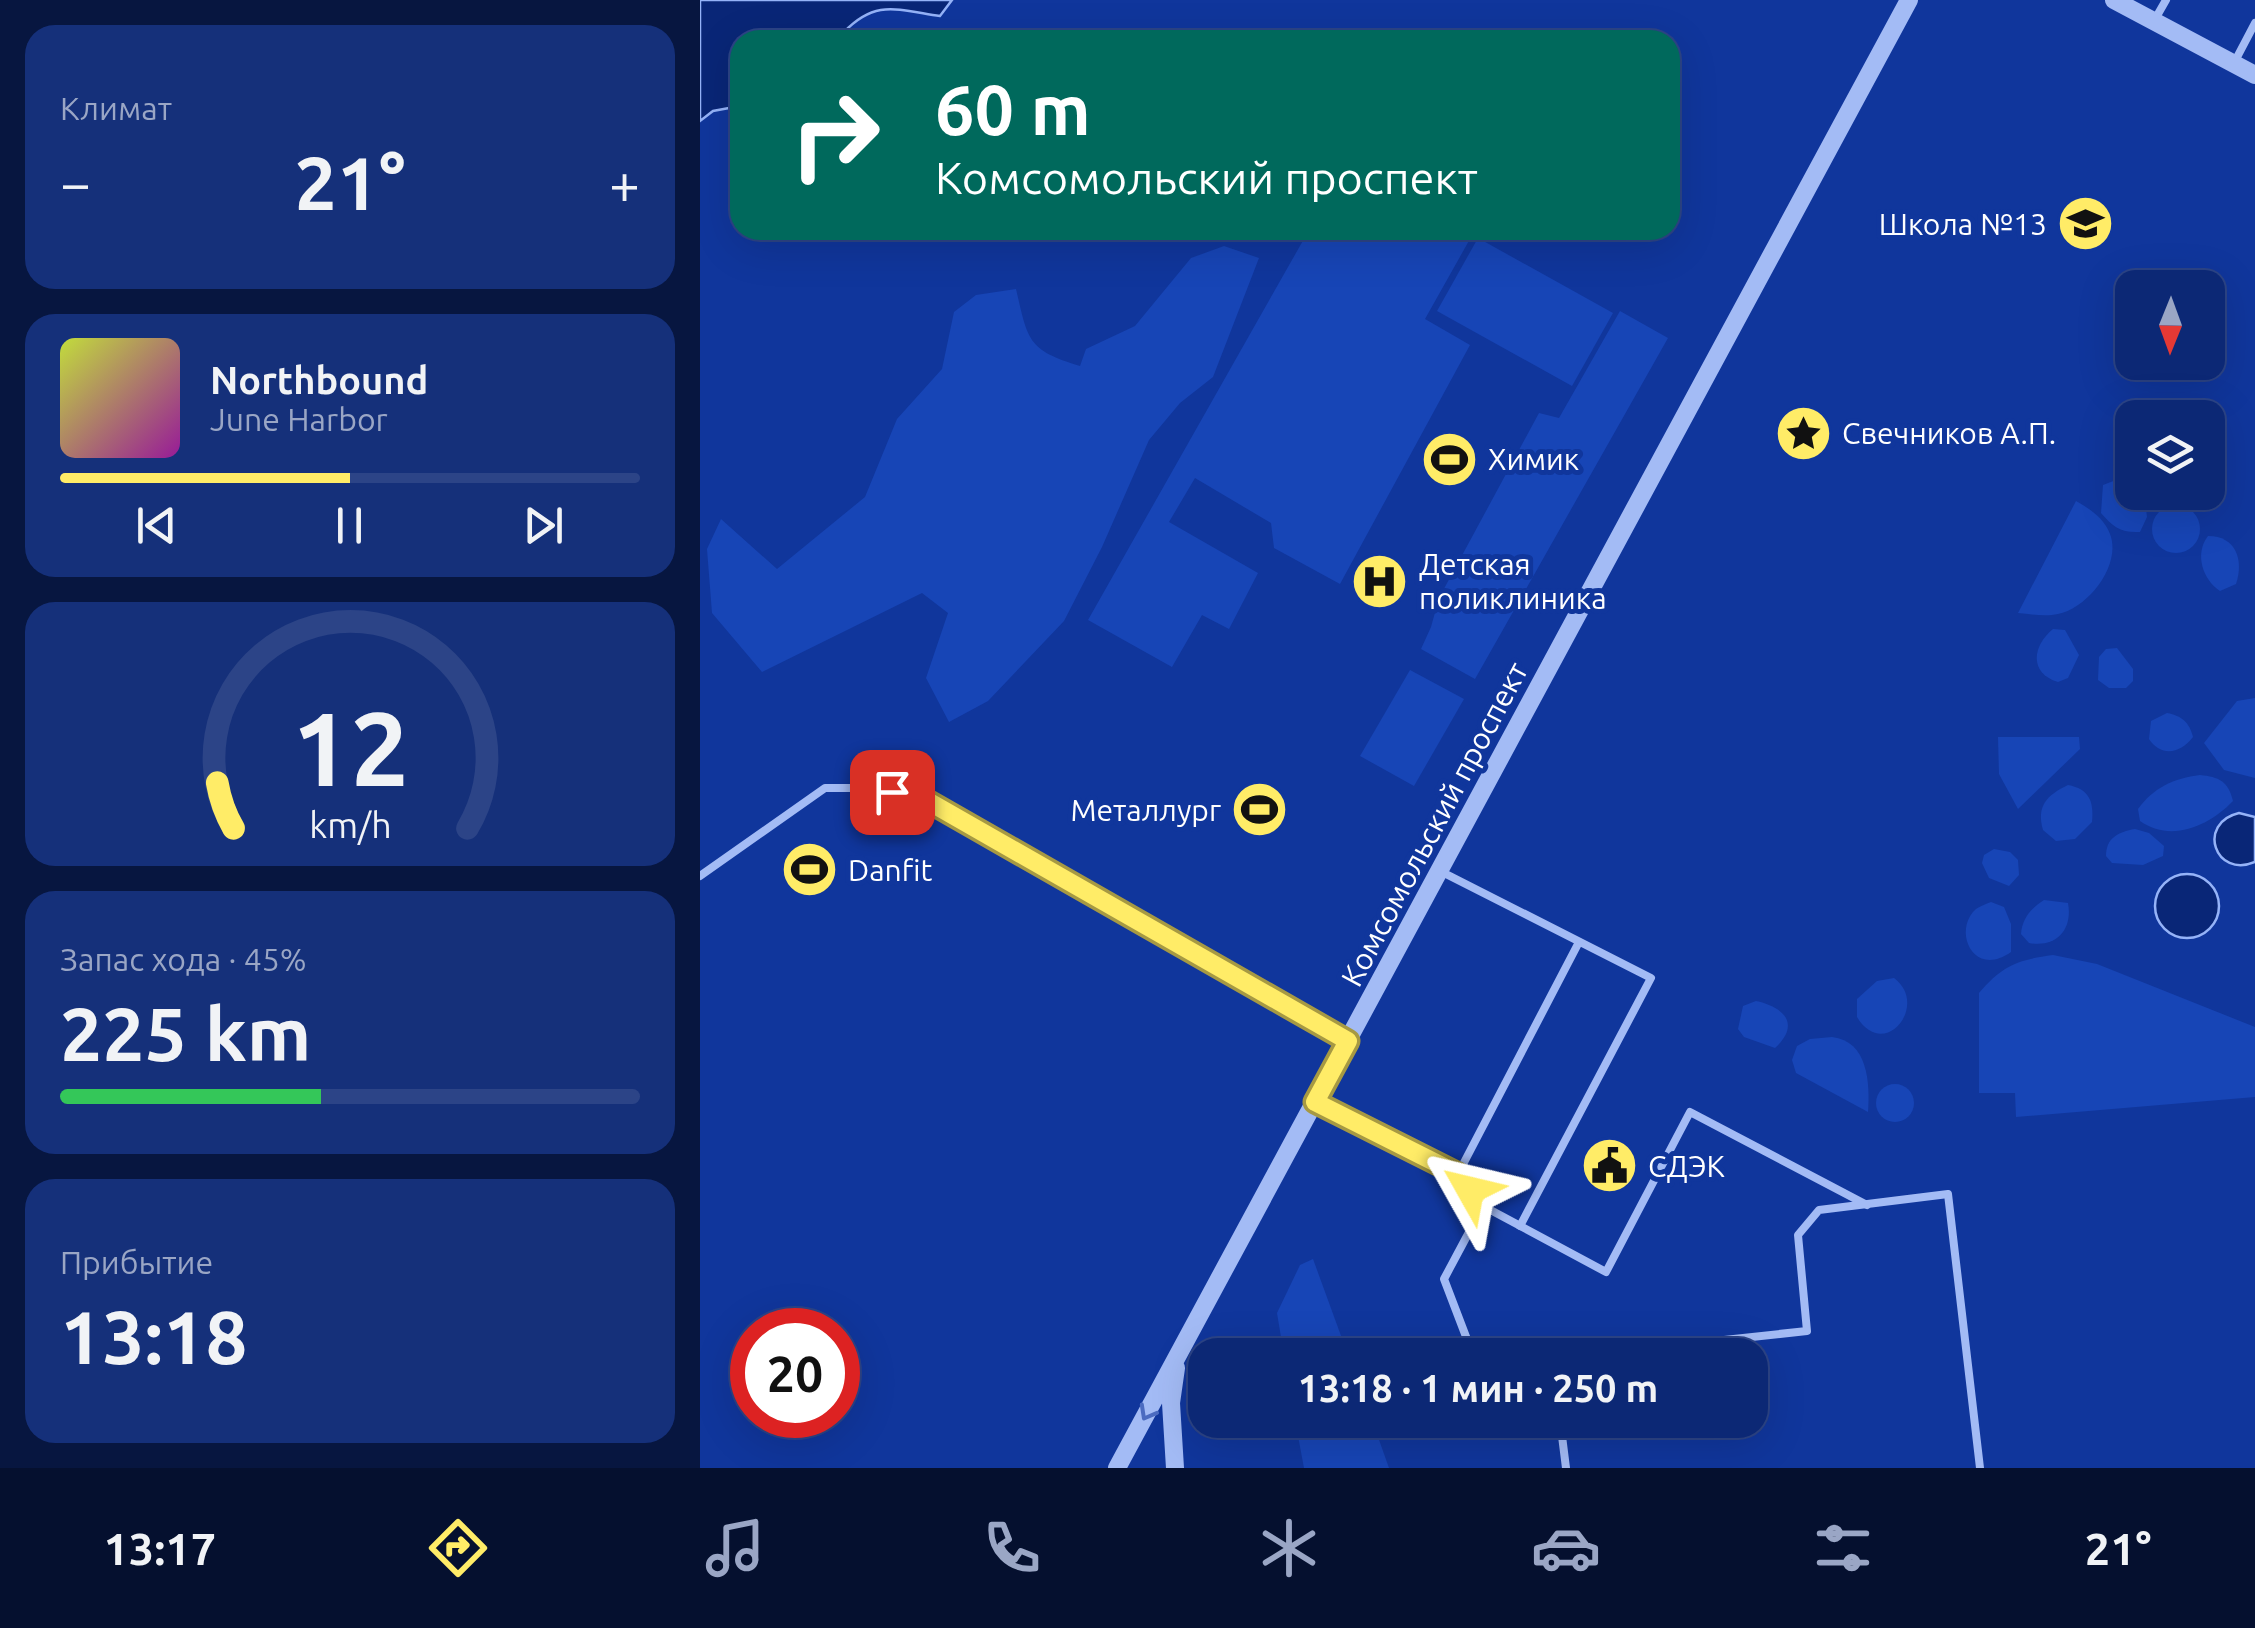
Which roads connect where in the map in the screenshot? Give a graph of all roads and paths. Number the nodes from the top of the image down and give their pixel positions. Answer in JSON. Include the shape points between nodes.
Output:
{"nodes":[{"id":1,"x":1910,"y":0,"type":"edge"},
{"id":2,"x":2114,"y":0,"type":"edge"},
{"id":3,"x":2166,"y":0,"type":"edge"},
{"id":4,"x":2154,"y":21,"type":"junction"},
{"id":5,"x":2255,"y":23,"type":"edge"},
{"id":6,"x":2234,"y":64,"type":"junction"},
{"id":7,"x":2255,"y":75,"type":"edge"},
{"id":8,"x":1440,"y":871,"type":"junction"},
{"id":9,"x":700,"y":876,"type":"edge"},
{"id":10,"x":1579,"y":942,"type":"junction"},
{"id":11,"x":1348,"y":1041,"type":"junction"},
{"id":12,"x":1315,"y":1102,"type":"junction"},
{"id":13,"x":1458,"y":1174,"type":"junction"},
{"id":14,"x":1867,"y":1205,"type":"junction"},
{"id":15,"x":1483,"y":1206,"type":"junction"},
{"id":16,"x":1520,"y":1226,"type":"junction"},
{"id":17,"x":1466,"y":1338,"type":"edge"},
{"id":18,"x":1742,"y":1338,"type":"edge"},
{"id":19,"x":1177,"y":1358,"type":"junction"},
{"id":20,"x":1562,"y":1438,"type":"edge"},
{"id":21,"x":1116,"y":1468,"type":"edge"},
{"id":22,"x":1175,"y":1468,"type":"edge"},
{"id":23,"x":1566,"y":1468,"type":"edge"},
{"id":24,"x":1980,"y":1468,"type":"edge"}],
"edges":[{"from":1,"to":8,"type":"street","name":"Комсомольский проспект"},
{"from":2,"to":4,"type":"street"},
{"from":3,"to":4,"type":"lane"},
{"from":4,"to":6,"type":"street"},
{"from":5,"to":6,"type":"lane"},
{"from":6,"to":7,"type":"street"},
{"from":8,"to":10,"type":"lane"},
{"from":8,"to":11,"type":"street","name":"Комсомольский проспект"},
{"from":9,"to":11,"type":"lane","via":[[825,788],[919,796]]},
{"from":10,"to":13,"type":"lane"},
{"from":10,"to":16,"type":"lane","via":[[1652,978]]},
{"from":11,"to":12,"type":"street","name":"Комсомольский проспект"},
{"from":12,"to":13,"type":"lane"},
{"from":12,"to":19,"type":"street","name":"Комсомольский проспект"},
{"from":13,"to":15,"type":"lane"},
{"from":14,"to":16,"type":"lane","via":[[1690,1112],[1606,1272]]},
{"from":14,"to":18,"type":"lane","via":[[1818,1210],[1798,1234],[1807,1331]]},
{"from":14,"to":24,"type":"lane","via":[[1948,1194]]},
{"from":15,"to":16,"type":"lane"},
{"from":15,"to":17,"type":"lane","via":[[1444,1279]]},
{"from":19,"to":21,"type":"street","name":"Комсомольский проспект","one_way":true},
{"from":19,"to":22,"type":"street","name":"Комсомольский проспект","via":[[1171,1403]]},
{"from":20,"to":23,"type":"lane"}]}
